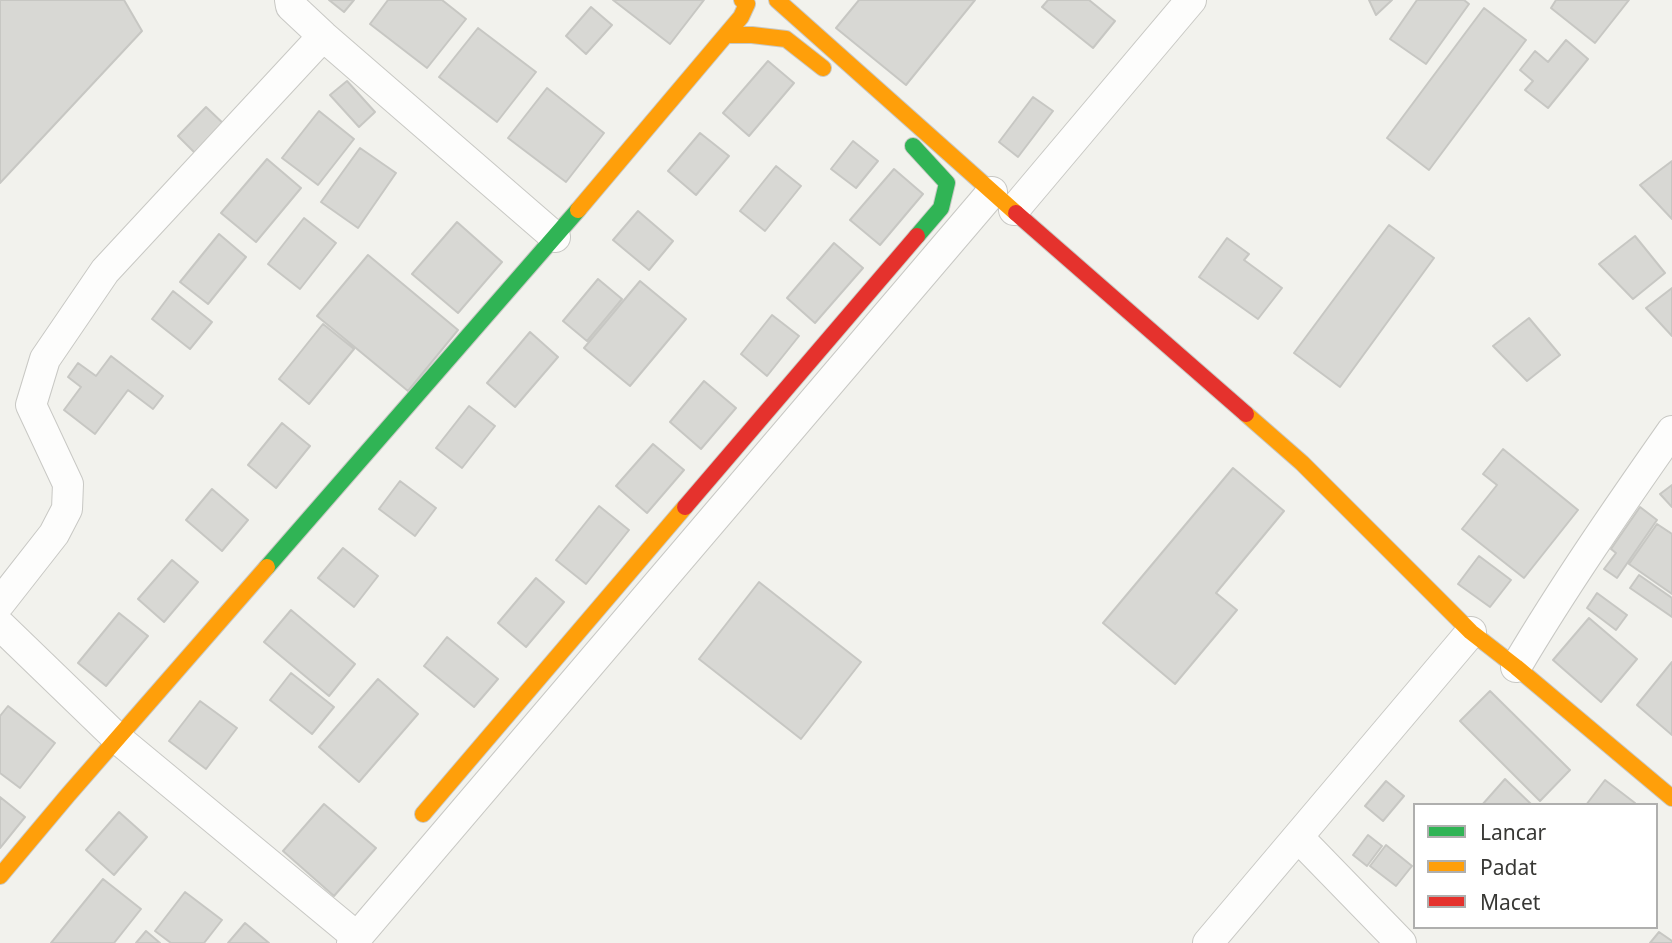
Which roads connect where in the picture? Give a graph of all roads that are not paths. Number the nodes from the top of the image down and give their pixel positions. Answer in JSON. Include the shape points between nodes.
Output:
{"nodes":[{"id":1,"x":290,"y":0,"type":"edge"},
{"id":2,"x":742,"y":0,"type":"edge"},
{"id":3,"x":777,"y":0,"type":"edge"},
{"id":4,"x":1191,"y":0,"type":"edge"},
{"id":5,"x":726,"y":35,"type":"junction"},
{"id":6,"x":323,"y":36,"type":"junction"},
{"id":7,"x":840,"y":81,"type":"dead end"},
{"id":8,"x":900,"y":133,"type":"dead end"},
{"id":9,"x":1003,"y":201,"type":"junction"},
{"id":10,"x":555,"y":237,"type":"junction"},
{"id":11,"x":1672,"y":431,"type":"edge"},
{"id":12,"x":0,"y":603,"type":"edge"},
{"id":13,"x":0,"y":625,"type":"edge"},
{"id":14,"x":1471,"y":632,"type":"junction"},
{"id":15,"x":1516,"y":667,"type":"junction"},
{"id":16,"x":118,"y":739,"type":"junction"},
{"id":17,"x":1672,"y":798,"type":"edge"},
{"id":18,"x":423,"y":814,"type":"dead end"},
{"id":19,"x":1298,"y":837,"type":"junction"},
{"id":20,"x":0,"y":876,"type":"edge"},
{"id":21,"x":354,"y":940,"type":"edge"},
{"id":22,"x":1208,"y":943,"type":"edge"},
{"id":23,"x":1401,"y":943,"type":"edge"}],
"edges":[{"from":1,"to":6,"type":"street"},
{"from":2,"to":5,"type":"street","via":[[747,4],[741,18]]},
{"from":3,"to":9,"type":"street"},
{"from":4,"to":9,"type":"street"},
{"from":5,"to":7,"type":"street","via":[[786,39]]},
{"from":5,"to":10,"type":"street"},
{"from":6,"to":10,"type":"street"},
{"from":6,"to":12,"type":"street","via":[[105,271],[45,359],[31,405],[68,484],[67,509],[54,534]]},
{"from":8,"to":18,"type":"street","via":[[947,183],[941,208]]},
{"from":9,"to":14,"type":"street","via":[[1302,463]]},
{"from":9,"to":21,"type":"street"},
{"from":10,"to":16,"type":"street"},
{"from":11,"to":15,"type":"street"},
{"from":13,"to":16,"type":"street"},
{"from":14,"to":15,"type":"street"},
{"from":14,"to":19,"type":"street"},
{"from":15,"to":17,"type":"street"},
{"from":16,"to":20,"type":"street"},
{"from":16,"to":21,"type":"street"},
{"from":19,"to":22,"type":"street"},
{"from":19,"to":23,"type":"street"}]}
